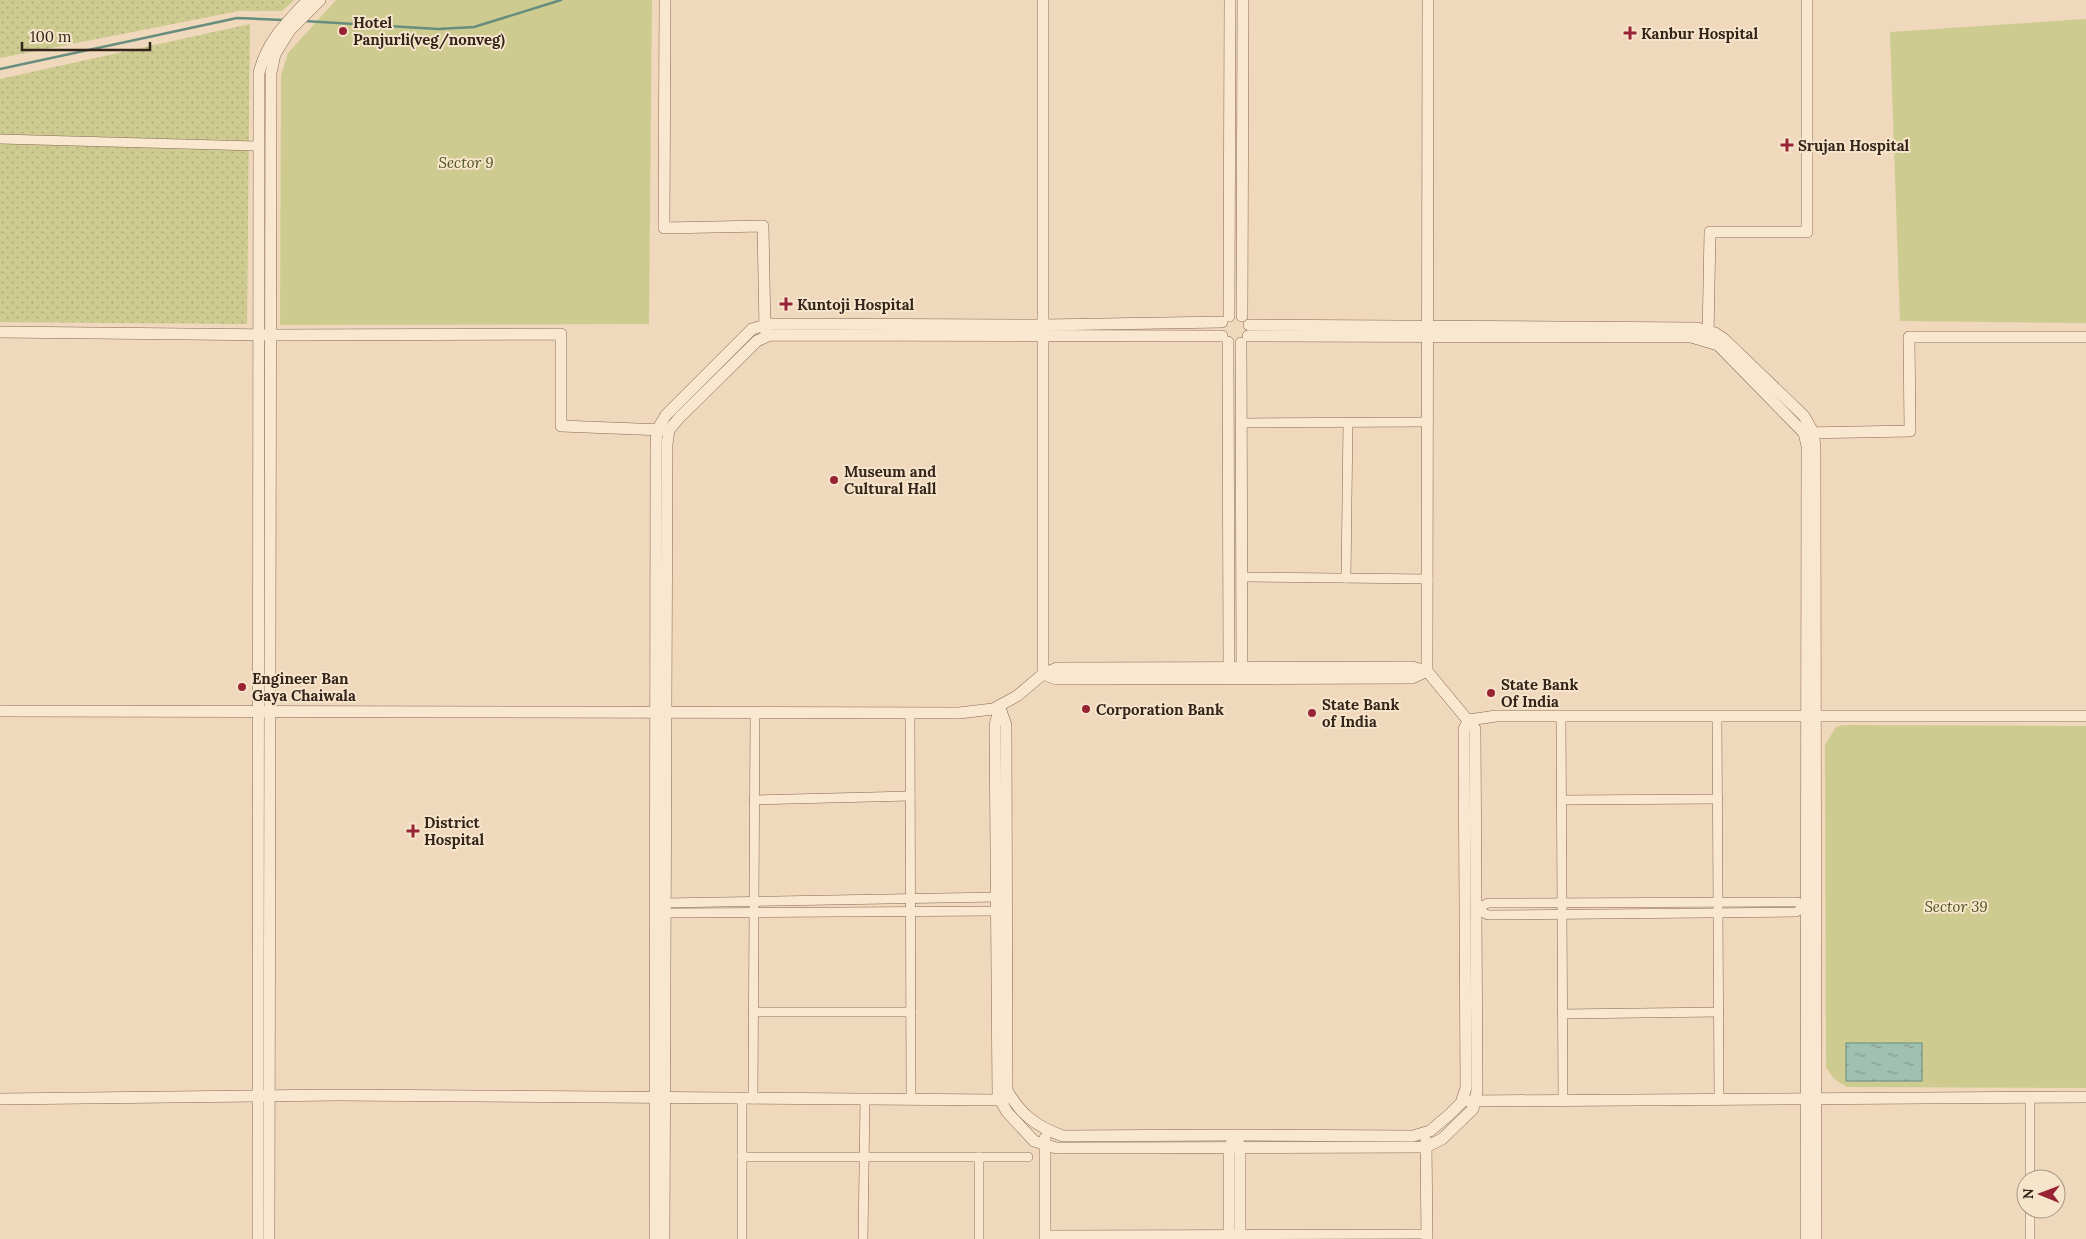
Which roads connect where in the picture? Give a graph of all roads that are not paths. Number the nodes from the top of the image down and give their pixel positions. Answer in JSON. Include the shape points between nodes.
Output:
{"nodes":[{"id":1,"x":308,"y":0,"type":"edge"},
{"id":2,"x":320,"y":0,"type":"edge"},
{"id":3,"x":665,"y":0,"type":"edge"},
{"id":4,"x":1043,"y":0,"type":"edge"},
{"id":5,"x":1230,"y":0,"type":"edge"},
{"id":6,"x":1243,"y":0,"type":"edge"},
{"id":7,"x":1428,"y":0,"type":"edge"},
{"id":8,"x":1807,"y":0,"type":"edge"},
{"id":9,"x":298,"y":16,"type":"junction"},
{"id":10,"x":284,"y":30,"type":"junction"},
{"id":11,"x":0,"y":139,"type":"edge"},
{"id":12,"x":259,"y":146,"type":"junction"},
{"id":13,"x":1226,"y":319,"type":"junction"},
{"id":14,"x":1044,"y":330,"type":"junction"},
{"id":15,"x":1245,"y":330,"type":"junction"},
{"id":16,"x":765,"y":331,"type":"junction"},
{"id":17,"x":0,"y":332,"type":"edge"},
{"id":18,"x":1428,"y":332,"type":"junction"},
{"id":19,"x":265,"y":335,"type":"junction"},
{"id":20,"x":1708,"y":336,"type":"junction"},
{"id":21,"x":2086,"y":337,"type":"edge"},
{"id":22,"x":1225,"y":339,"type":"junction"},
{"id":23,"x":1428,"y":422,"type":"junction"},
{"id":24,"x":1242,"y":423,"type":"junction"},
{"id":25,"x":1348,"y":423,"type":"junction"},
{"id":26,"x":657,"y":430,"type":"junction"},
{"id":27,"x":669,"y":430,"type":"junction"},
{"id":28,"x":1808,"y":432,"type":"junction"},
{"id":29,"x":1242,"y":577,"type":"junction"},
{"id":30,"x":1346,"y":578,"type":"junction"},
{"id":31,"x":1428,"y":579,"type":"junction"},
{"id":32,"x":1229,"y":667,"type":"junction"},
{"id":33,"x":1427,"y":671,"type":"junction"},
{"id":34,"x":1240,"y":673,"type":"junction"},
{"id":35,"x":1043,"y":674,"type":"junction"},
{"id":36,"x":1000,"y":706,"type":"junction"},
{"id":37,"x":0,"y":711,"type":"edge"},
{"id":38,"x":264,"y":712,"type":"junction"},
{"id":39,"x":660,"y":713,"type":"junction"},
{"id":40,"x":755,"y":713,"type":"junction"},
{"id":41,"x":910,"y":713,"type":"junction"},
{"id":42,"x":1561,"y":716,"type":"junction"},
{"id":43,"x":1718,"y":716,"type":"junction"},
{"id":44,"x":1811,"y":716,"type":"junction"},
{"id":45,"x":2086,"y":716,"type":"edge"},
{"id":46,"x":1469,"y":720,"type":"junction"},
{"id":47,"x":910,"y":796,"type":"junction"},
{"id":48,"x":1718,"y":799,"type":"junction"},
{"id":49,"x":754,"y":800,"type":"junction"},
{"id":50,"x":1561,"y":800,"type":"junction"},
{"id":51,"x":996,"y":897,"type":"junction"},
{"id":52,"x":910,"y":899,"type":"junction"},
{"id":53,"x":754,"y":901,"type":"junction"},
{"id":54,"x":1562,"y":902,"type":"junction"},
{"id":55,"x":1718,"y":902,"type":"junction"},
{"id":56,"x":1806,"y":906,"type":"junction"},
{"id":57,"x":661,"y":908,"type":"junction"},
{"id":58,"x":1476,"y":909,"type":"junction"},
{"id":59,"x":910,"y":911,"type":"junction"},
{"id":60,"x":997,"y":911,"type":"junction"},
{"id":61,"x":754,"y":912,"type":"junction"},
{"id":62,"x":1718,"y":913,"type":"junction"},
{"id":63,"x":1562,"y":914,"type":"junction"},
{"id":64,"x":753,"y":1012,"type":"junction"},
{"id":65,"x":911,"y":1012,"type":"junction"},
{"id":66,"x":1719,"y":1012,"type":"junction"},
{"id":67,"x":1562,"y":1014,"type":"junction"},
{"id":68,"x":264,"y":1096,"type":"junction"},
{"id":69,"x":2086,"y":1097,"type":"edge"},
{"id":70,"x":660,"y":1098,"type":"junction"},
{"id":71,"x":1006,"y":1098,"type":"junction"},
{"id":72,"x":2030,"y":1098,"type":"junction"},
{"id":73,"x":748,"y":1099,"type":"junction"},
{"id":74,"x":865,"y":1099,"type":"junction"},
{"id":75,"x":1812,"y":1099,"type":"junction"},
{"id":76,"x":0,"y":1100,"type":"edge"},
{"id":77,"x":911,"y":1100,"type":"junction"},
{"id":78,"x":1462,"y":1100,"type":"junction"},
{"id":79,"x":1719,"y":1100,"type":"junction"},
{"id":80,"x":1563,"y":1101,"type":"junction"},
{"id":81,"x":1475,"y":1102,"type":"junction"},
{"id":82,"x":1045,"y":1130,"type":"junction"},
{"id":83,"x":1426,"y":1132,"type":"junction"},
{"id":84,"x":1236,"y":1135,"type":"junction"},
{"id":85,"x":1045,"y":1144,"type":"junction"},
{"id":86,"x":1234,"y":1147,"type":"junction"},
{"id":87,"x":1426,"y":1147,"type":"junction"},
{"id":88,"x":742,"y":1157,"type":"junction"},
{"id":89,"x":864,"y":1157,"type":"junction"},
{"id":90,"x":979,"y":1157,"type":"junction"},
{"id":91,"x":1028,"y":1157,"type":"dead end"},
{"id":92,"x":2030,"y":1169,"type":"edge"},
{"id":93,"x":2030,"y":1219,"type":"edge"},
{"id":94,"x":1045,"y":1237,"type":"edge"},
{"id":95,"x":1128,"y":1237,"type":"edge"},
{"id":96,"x":1235,"y":1237,"type":"edge"},
{"id":97,"x":1345,"y":1237,"type":"edge"},
{"id":98,"x":1427,"y":1237,"type":"edge"},
{"id":99,"x":258,"y":1239,"type":"edge"},
{"id":100,"x":269,"y":1239,"type":"edge"},
{"id":101,"x":655,"y":1239,"type":"edge"},
{"id":102,"x":664,"y":1239,"type":"edge"},
{"id":103,"x":742,"y":1239,"type":"edge"},
{"id":104,"x":864,"y":1239,"type":"edge"},
{"id":105,"x":979,"y":1239,"type":"edge"},
{"id":106,"x":1806,"y":1239,"type":"edge"},
{"id":107,"x":1816,"y":1239,"type":"edge"},
{"id":108,"x":2030,"y":1239,"type":"edge"}],
"edges":[{"from":1,"to":9,"type":"street"},
{"from":2,"to":9,"type":"street"},
{"from":3,"to":16,"type":"street","via":[[664,228],[763,226]]},
{"from":4,"to":14,"type":"street"},
{"from":5,"to":13,"type":"street"},
{"from":6,"to":15,"type":"street"},
{"from":7,"to":18,"type":"street"},
{"from":8,"to":20,"type":"street","via":[[1807,232],[1710,232]]},
{"from":9,"to":10,"type":"street"},
{"from":10,"to":12,"type":"street","via":[[263,58],[259,73]]},
{"from":10,"to":19,"type":"street","via":[[271,73]]},
{"from":11,"to":12,"type":"street"},
{"from":12,"to":19,"type":"street"},
{"from":13,"to":14,"type":"street"},
{"from":13,"to":15,"type":"street"},
{"from":13,"to":22,"type":"street","via":[[1220,328]]},
{"from":14,"to":16,"type":"street","via":[[770,334]]},
{"from":14,"to":22,"type":"street"},
{"from":14,"to":35,"type":"street"},
{"from":15,"to":18,"type":"street"},
{"from":15,"to":22,"type":"street","via":[[1234,344]]},
{"from":15,"to":24,"type":"street"},
{"from":16,"to":26,"type":"street","via":[[752,330],[666,415]]},
{"from":16,"to":27,"type":"street"},
{"from":17,"to":19,"type":"street"},
{"from":18,"to":20,"type":"street","via":[[1697,328]]},
{"from":18,"to":23,"type":"street"},
{"from":19,"to":26,"type":"street","via":[[561,334],[561,426]]},
{"from":19,"to":38,"type":"street"},
{"from":20,"to":28,"type":"street","via":[[1724,339],[1804,416]]},
{"from":21,"to":28,"type":"street","via":[[1909,337],[1910,431]]},
{"from":22,"to":32,"type":"street"},
{"from":23,"to":25,"type":"street"},
{"from":23,"to":31,"type":"street"},
{"from":24,"to":25,"type":"street"},
{"from":24,"to":29,"type":"street"},
{"from":25,"to":30,"type":"street"},
{"from":26,"to":27,"type":"street"},
{"from":26,"to":39,"type":"street"},
{"from":27,"to":39,"type":"street"},
{"from":28,"to":44,"type":"street","via":[[1815,456]]},
{"from":29,"to":30,"type":"street"},
{"from":29,"to":34,"type":"street"},
{"from":30,"to":31,"type":"street"},
{"from":31,"to":33,"type":"street"},
{"from":32,"to":34,"type":"street"},
{"from":32,"to":35,"type":"street","via":[[1057,668]]},
{"from":33,"to":34,"type":"street","via":[[1412,667]]},
{"from":33,"to":46,"type":"street"},
{"from":34,"to":35,"type":"street","via":[[1056,679]]},
{"from":35,"to":36,"type":"street"},
{"from":36,"to":41,"type":"street","via":[[959,713]]},
{"from":36,"to":51,"type":"street","via":[[996,725]]},
{"from":36,"to":71,"type":"street","via":[[1006,725]]},
{"from":37,"to":38,"type":"street"},
{"from":38,"to":39,"type":"street"},
{"from":38,"to":68,"type":"street"},
{"from":39,"to":40,"type":"street"},
{"from":39,"to":57,"type":"street"},
{"from":40,"to":41,"type":"street"},
{"from":40,"to":49,"type":"street"},
{"from":41,"to":47,"type":"street"},
{"from":42,"to":43,"type":"street"},
{"from":42,"to":46,"type":"street","via":[[1496,716]]},
{"from":42,"to":50,"type":"street"},
{"from":43,"to":44,"type":"street"},
{"from":43,"to":48,"type":"street"},
{"from":44,"to":45,"type":"street"},
{"from":44,"to":56,"type":"street"},
{"from":44,"to":75,"type":"street"},
{"from":46,"to":58,"type":"street","via":[[1475,729]]},
{"from":46,"to":78,"type":"street","via":[[1464,729],[1466,1088]]},
{"from":47,"to":49,"type":"street"},
{"from":47,"to":52,"type":"street"},
{"from":48,"to":50,"type":"street"},
{"from":48,"to":55,"type":"street"},
{"from":49,"to":53,"type":"street"},
{"from":50,"to":54,"type":"street"},
{"from":51,"to":52,"type":"street"},
{"from":51,"to":60,"type":"street"},
{"from":52,"to":53,"type":"street"},
{"from":52,"to":59,"type":"street"},
{"from":53,"to":57,"type":"street"},
{"from":53,"to":61,"type":"street"},
{"from":54,"to":55,"type":"street"},
{"from":54,"to":58,"type":"street","via":[[1488,902]]},
{"from":54,"to":63,"type":"street"},
{"from":55,"to":56,"type":"street","via":[[1797,902]]},
{"from":55,"to":62,"type":"street"},
{"from":56,"to":62,"type":"street","via":[[1796,912]]},
{"from":56,"to":75,"type":"street"},
{"from":57,"to":61,"type":"street"},
{"from":57,"to":70,"type":"street"},
{"from":58,"to":63,"type":"street","via":[[1488,915]]},
{"from":58,"to":81,"type":"street"},
{"from":59,"to":60,"type":"street"},
{"from":59,"to":61,"type":"street"},
{"from":59,"to":65,"type":"street"},
{"from":60,"to":71,"type":"street","via":[[998,1096]]},
{"from":61,"to":64,"type":"street"},
{"from":62,"to":63,"type":"street"},
{"from":62,"to":66,"type":"street"},
{"from":63,"to":67,"type":"street"},
{"from":64,"to":65,"type":"street"},
{"from":64,"to":73,"type":"street"},
{"from":65,"to":77,"type":"street"},
{"from":66,"to":67,"type":"street"},
{"from":66,"to":79,"type":"street"},
{"from":67,"to":80,"type":"street"},
{"from":68,"to":70,"type":"street"},
{"from":68,"to":76,"type":"street"},
{"from":68,"to":99,"type":"street"},
{"from":68,"to":100,"type":"street"},
{"from":69,"to":72,"type":"street"},
{"from":70,"to":73,"type":"street"},
{"from":70,"to":101,"type":"street"},
{"from":70,"to":102,"type":"street"},
{"from":71,"to":77,"type":"street"},
{"from":71,"to":82,"type":"street"},
{"from":71,"to":85,"type":"street","via":[[1007,1112],[1034,1141]]},
{"from":72,"to":75,"type":"street"},
{"from":72,"to":92,"type":"street"},
{"from":73,"to":74,"type":"street"},
{"from":73,"to":88,"type":"street"},
{"from":74,"to":77,"type":"street"},
{"from":74,"to":89,"type":"street"},
{"from":75,"to":79,"type":"street"},
{"from":75,"to":106,"type":"street"},
{"from":75,"to":107,"type":"street"},
{"from":78,"to":81,"type":"street"},
{"from":78,"to":83,"type":"street"},
{"from":79,"to":80,"type":"street"},
{"from":80,"to":81,"type":"street"},
{"from":81,"to":87,"type":"street","via":[[1473,1109],[1442,1138]]},
{"from":82,"to":84,"type":"street","via":[[1063,1136]]},
{"from":82,"to":85,"type":"street"},
{"from":83,"to":84,"type":"street","via":[[1413,1136]]},
{"from":83,"to":87,"type":"street"},
{"from":84,"to":86,"type":"street"},
{"from":85,"to":86,"type":"street","via":[[1056,1148]]},
{"from":85,"to":94,"type":"street"},
{"from":86,"to":87,"type":"street"},
{"from":86,"to":96,"type":"street"},
{"from":87,"to":98,"type":"street"},
{"from":88,"to":89,"type":"street"},
{"from":88,"to":103,"type":"street"},
{"from":89,"to":90,"type":"street"},
{"from":89,"to":104,"type":"street"},
{"from":90,"to":91,"type":"street"},
{"from":90,"to":105,"type":"street"},
{"from":93,"to":108,"type":"street"},
{"from":94,"to":95,"type":"street"},
{"from":95,"to":96,"type":"street"},
{"from":96,"to":97,"type":"street"},
{"from":97,"to":98,"type":"street"}]}
